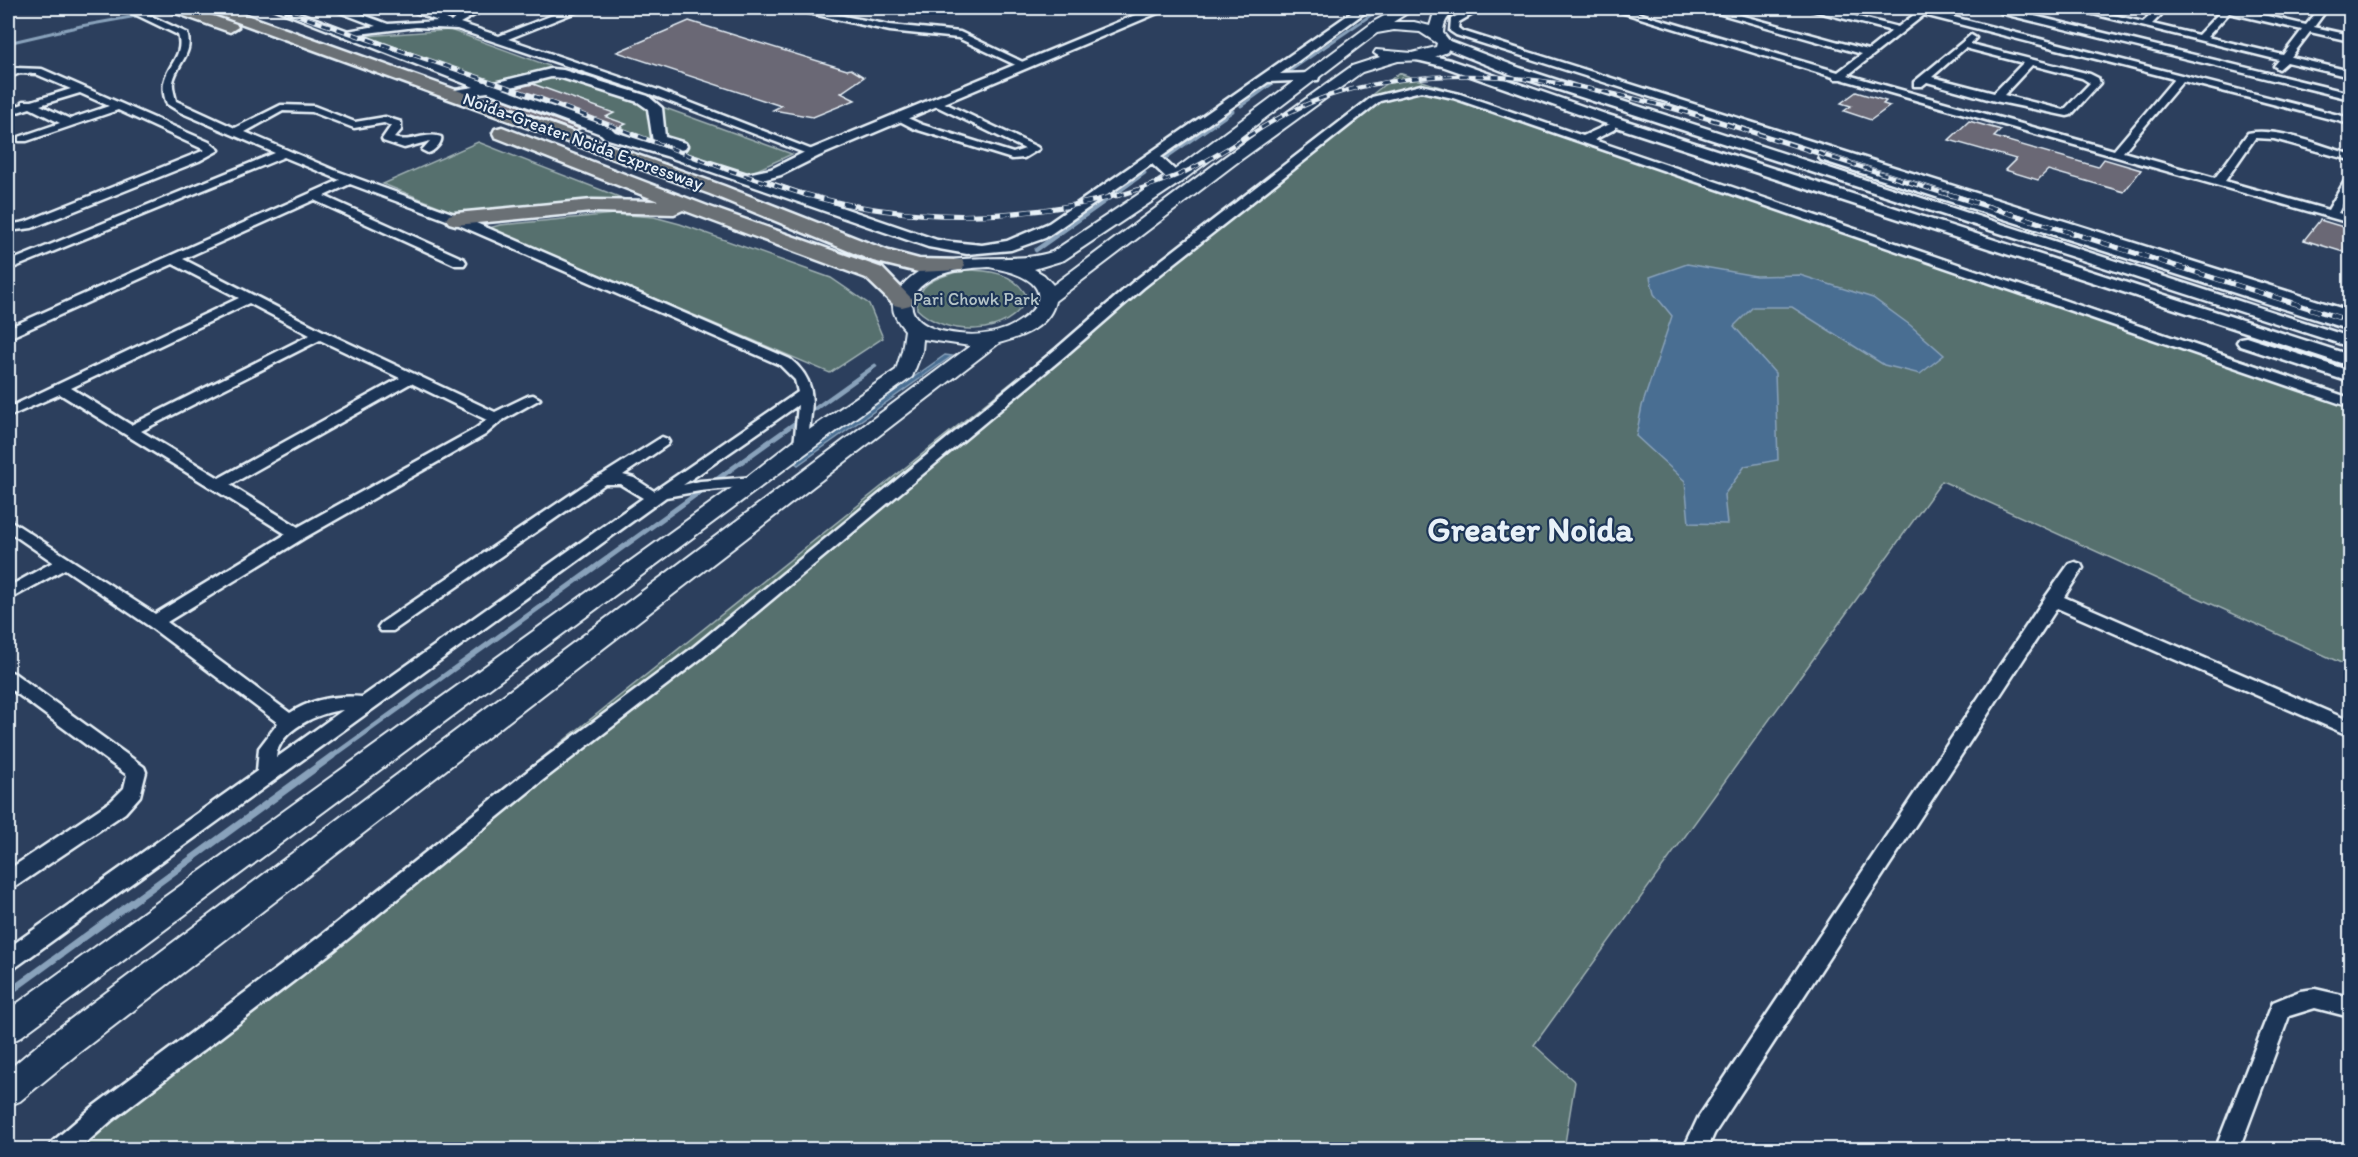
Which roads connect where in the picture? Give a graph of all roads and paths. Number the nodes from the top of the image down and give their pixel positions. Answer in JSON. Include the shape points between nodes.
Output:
{"nodes":[{"id":1,"x":128,"y":8,"type":"edge"},
{"id":2,"x":215,"y":8,"type":"edge"},
{"id":3,"x":278,"y":8,"type":"edge"},
{"id":4,"x":337,"y":8,"type":"edge"},
{"id":5,"x":413,"y":8,"type":"edge"},
{"id":6,"x":483,"y":8,"type":"edge"},
{"id":7,"x":578,"y":8,"type":"edge"},
{"id":8,"x":795,"y":8,"type":"edge"},
{"id":9,"x":1161,"y":8,"type":"edge"},
{"id":10,"x":1365,"y":8,"type":"edge"},
{"id":11,"x":1408,"y":8,"type":"edge"},
{"id":12,"x":1449,"y":8,"type":"edge"},
{"id":13,"x":1478,"y":8,"type":"edge"},
{"id":14,"x":1613,"y":8,"type":"edge"},
{"id":15,"x":1705,"y":8,"type":"edge"},
{"id":16,"x":1821,"y":8,"type":"edge"},
{"id":17,"x":2005,"y":8,"type":"edge"},
{"id":18,"x":2079,"y":8,"type":"edge"},
{"id":19,"x":2140,"y":8,"type":"edge"},
{"id":20,"x":2224,"y":8,"type":"edge"},
{"id":21,"x":2324,"y":8,"type":"edge"},
{"id":22,"x":185,"y":10,"type":"edge"},
{"id":23,"x":1925,"y":10,"type":"edge"},
{"id":24,"x":450,"y":25,"type":"junction"},
{"id":25,"x":2145,"y":25,"type":"junction"},
{"id":26,"x":388,"y":27,"type":"junction"},
{"id":27,"x":1983,"y":27,"type":"junction"},
{"id":28,"x":2308,"y":28,"type":"junction"},
{"id":29,"x":1899,"y":30,"type":"junction"},
{"id":30,"x":345,"y":34,"type":"junction"},
{"id":31,"x":1370,"y":34,"type":"junction"},
{"id":32,"x":2200,"y":38,"type":"junction"},
{"id":33,"x":2350,"y":38,"type":"edge"},
{"id":34,"x":500,"y":39,"type":"junction"},
{"id":35,"x":1440,"y":39,"type":"junction"},
{"id":36,"x":1963,"y":45,"type":"junction"},
{"id":37,"x":1869,"y":53,"type":"junction"},
{"id":38,"x":1397,"y":57,"type":"junction"},
{"id":39,"x":1421,"y":57,"type":"junction"},
{"id":40,"x":2285,"y":58,"type":"junction"},
{"id":41,"x":2030,"y":62,"type":"junction"},
{"id":42,"x":569,"y":63,"type":"junction"},
{"id":43,"x":1024,"y":65,"type":"junction"},
{"id":44,"x":550,"y":73,"type":"junction"},
{"id":45,"x":2350,"y":74,"type":"edge"},
{"id":46,"x":8,"y":75,"type":"edge"},
{"id":47,"x":1839,"y":76,"type":"junction"},
{"id":48,"x":1313,"y":77,"type":"junction"},
{"id":49,"x":2270,"y":77,"type":"junction"},
{"id":50,"x":1264,"y":78,"type":"junction"},
{"id":51,"x":1925,"y":78,"type":"junction"},
{"id":52,"x":2180,"y":78,"type":"junction"},
{"id":53,"x":489,"y":88,"type":"junction"},
{"id":54,"x":79,"y":90,"type":"junction"},
{"id":55,"x":1905,"y":93,"type":"junction"},
{"id":56,"x":664,"y":96,"type":"junction"},
{"id":57,"x":2350,"y":96,"type":"edge"},
{"id":58,"x":2254,"y":97,"type":"junction"},
{"id":59,"x":1995,"y":98,"type":"junction"},
{"id":60,"x":18,"y":100,"type":"dead end"},
{"id":61,"x":1605,"y":100,"type":"junction"},
{"id":62,"x":650,"y":102,"type":"junction"},
{"id":63,"x":936,"y":102,"type":"junction"},
{"id":64,"x":452,"y":104,"type":"junction"},
{"id":65,"x":30,"y":105,"type":"junction"},
{"id":66,"x":116,"y":107,"type":"junction"},
{"id":67,"x":954,"y":111,"type":"junction"},
{"id":68,"x":8,"y":112,"type":"edge"},
{"id":69,"x":899,"y":118,"type":"junction"},
{"id":70,"x":2350,"y":121,"type":"edge"},
{"id":71,"x":69,"y":123,"type":"junction"},
{"id":72,"x":1607,"y":123,"type":"junction"},
{"id":73,"x":483,"y":125,"type":"dead end"},
{"id":74,"x":919,"y":127,"type":"junction"},
{"id":75,"x":236,"y":132,"type":"junction"},
{"id":76,"x":23,"y":139,"type":"dead end"},
{"id":77,"x":1584,"y":140,"type":"junction"},
{"id":78,"x":604,"y":141,"type":"junction"},
{"id":79,"x":428,"y":150,"type":"dead end"},
{"id":80,"x":286,"y":152,"type":"junction"},
{"id":81,"x":814,"y":153,"type":"junction"},
{"id":82,"x":2117,"y":153,"type":"junction"},
{"id":83,"x":1153,"y":157,"type":"junction"},
{"id":84,"x":2350,"y":158,"type":"edge"},
{"id":85,"x":767,"y":177,"type":"junction"},
{"id":86,"x":1175,"y":178,"type":"junction"},
{"id":87,"x":351,"y":179,"type":"junction"},
{"id":88,"x":2350,"y":181,"type":"edge"},
{"id":89,"x":2218,"y":182,"type":"junction"},
{"id":90,"x":315,"y":196,"type":"junction"},
{"id":91,"x":703,"y":211,"type":"junction"},
{"id":92,"x":2331,"y":215,"type":"junction"},
{"id":93,"x":456,"y":219,"type":"junction"},
{"id":94,"x":2350,"y":220,"type":"edge"},
{"id":95,"x":8,"y":228,"type":"edge"},
{"id":96,"x":173,"y":259,"type":"junction"},
{"id":97,"x":460,"y":262,"type":"dead end"},
{"id":98,"x":954,"y":265,"type":"junction"},
{"id":99,"x":1005,"y":265,"type":"junction"},
{"id":100,"x":8,"y":266,"type":"edge"},
{"id":101,"x":249,"y":298,"type":"junction"},
{"id":102,"x":1047,"y":298,"type":"junction"},
{"id":103,"x":902,"y":300,"type":"junction"},
{"id":104,"x":2350,"y":315,"type":"edge"},
{"id":105,"x":2350,"y":325,"type":"edge"},
{"id":106,"x":915,"y":328,"type":"junction"},
{"id":107,"x":8,"y":333,"type":"edge"},
{"id":108,"x":320,"y":335,"type":"junction"},
{"id":109,"x":993,"y":338,"type":"junction"},
{"id":110,"x":2350,"y":342,"type":"edge"},
{"id":111,"x":2350,"y":361,"type":"edge"},
{"id":112,"x":412,"y":377,"type":"junction"},
{"id":113,"x":2350,"y":377,"type":"edge"},
{"id":114,"x":61,"y":388,"type":"junction"},
{"id":115,"x":533,"y":399,"type":"dead end"},
{"id":116,"x":805,"y":399,"type":"junction"},
{"id":117,"x":2350,"y":403,"type":"edge"},
{"id":118,"x":8,"y":413,"type":"edge"},
{"id":119,"x":495,"y":418,"type":"junction"},
{"id":120,"x":130,"y":431,"type":"junction"},
{"id":121,"x":801,"y":438,"type":"junction"},
{"id":122,"x":662,"y":442,"type":"dead end"},
{"id":123,"x":608,"y":478,"type":"junction"},
{"id":124,"x":755,"y":482,"type":"junction"},
{"id":125,"x":218,"y":485,"type":"junction"},
{"id":126,"x":657,"y":497,"type":"junction"},
{"id":127,"x":8,"y":524,"type":"edge"},
{"id":128,"x":297,"y":534,"type":"junction"},
{"id":129,"x":66,"y":562,"type":"junction"},
{"id":130,"x":2075,"y":568,"type":"dead end"},
{"id":131,"x":8,"y":594,"type":"edge"},
{"id":132,"x":2053,"y":599,"type":"junction"},
{"id":133,"x":155,"y":622,"type":"junction"},
{"id":134,"x":387,"y":627,"type":"dead end"},
{"id":135,"x":8,"y":678,"type":"edge"},
{"id":136,"x":366,"y":704,"type":"junction"},
{"id":137,"x":289,"y":722,"type":"junction"},
{"id":138,"x":2350,"y":729,"type":"edge"},
{"id":139,"x":267,"y":774,"type":"junction"},
{"id":140,"x":8,"y":881,"type":"edge"},
{"id":141,"x":8,"y":960,"type":"edge"},
{"id":142,"x":2350,"y":1007,"type":"edge"},
{"id":143,"x":8,"y":1028,"type":"edge"},
{"id":144,"x":8,"y":1090,"type":"edge"},
{"id":145,"x":60,"y":1149,"type":"edge"},
{"id":146,"x":1695,"y":1149,"type":"edge"},
{"id":147,"x":2227,"y":1149,"type":"edge"}],
"edges":[{"from":1,"to":75,"type":"street","via":[[182,33],[186,40],[168,84],[171,102]]},
{"from":2,"to":64,"type":"highway","name":"Noida-Greater Noida Expressway"},
{"from":3,"to":30,"type":"street"},
{"from":4,"to":26,"type":"street"},
{"from":5,"to":24,"type":"street"},
{"from":6,"to":24,"type":"street"},
{"from":7,"to":34,"type":"street"},
{"from":8,"to":43,"type":"street","via":[[890,28],[960,35]]},
{"from":9,"to":43,"type":"street"},
{"from":10,"to":50,"type":"street"},
{"from":11,"to":31,"type":"main road"},
{"from":12,"to":35,"type":"main road","via":[[1440,14],[1436,24]]},
{"from":13,"to":104,"type":"street","via":[[1454,21],[1454,29]]},
{"from":14,"to":47,"type":"street"},
{"from":15,"to":37,"type":"street"},
{"from":16,"to":29,"type":"street"},
{"from":17,"to":49,"type":"street","via":[[2011,13]]},
{"from":18,"to":25,"type":"street"},
{"from":19,"to":25,"type":"street","via":[[2156,15]]},
{"from":20,"to":28,"type":"street"},
{"from":20,"to":32,"type":"street"},
{"from":21,"to":28,"type":"street"},
{"from":22,"to":64,"type":"highway","name":"Noida-Greater Noida Expressway"},
{"from":23,"to":27,"type":"street"},
{"from":23,"to":29,"type":"street"},
{"from":24,"to":26,"type":"street"},
{"from":24,"to":34,"type":"street"},
{"from":25,"to":32,"type":"street"},
{"from":26,"to":30,"type":"street"},
{"from":27,"to":36,"type":"street"},
{"from":27,"to":52,"type":"street"},
{"from":28,"to":33,"type":"street"},
{"from":28,"to":40,"type":"street"},
{"from":29,"to":37,"type":"street"},
{"from":30,"to":53,"type":"street"},
{"from":31,"to":35,"type":"main road","via":[[1401,26],[1421,28]]},
{"from":31,"to":38,"type":"main road","via":[[1367,45],[1371,49]]},
{"from":31,"to":48,"type":"main road"},
{"from":32,"to":40,"type":"street"},
{"from":34,"to":42,"type":"street"},
{"from":35,"to":39,"type":"main road","via":[[1442,49]]},
{"from":35,"to":61,"type":"street","via":[[1515,71]]},
{"from":36,"to":41,"type":"street"},
{"from":36,"to":51,"type":"street"},
{"from":37,"to":47,"type":"street"},
{"from":38,"to":39,"type":"main road"},
{"from":38,"to":102,"type":"main road","via":[[1357,69]]},
{"from":39,"to":72,"type":"street"},
{"from":40,"to":45,"type":"street"},
{"from":40,"to":49,"type":"street"},
{"from":41,"to":59,"type":"street"},
{"from":41,"to":59,"type":"street","via":[[2086,76],[2095,83],[2067,112]]},
{"from":42,"to":44,"type":"street"},
{"from":42,"to":56,"type":"street"},
{"from":43,"to":63,"type":"street"},
{"from":44,"to":53,"type":"street"},
{"from":44,"to":62,"type":"street"},
{"from":46,"to":54,"type":"street","via":[[19,70],[38,71]]},
{"from":47,"to":55,"type":"street"},
{"from":48,"to":50,"type":"street"},
{"from":48,"to":86,"type":"main road"},
{"from":49,"to":57,"type":"street"},
{"from":49,"to":58,"type":"street"},
{"from":50,"to":83,"type":"street"},
{"from":51,"to":55,"type":"street"},
{"from":51,"to":59,"type":"street"},
{"from":52,"to":58,"type":"street"},
{"from":52,"to":82,"type":"street"},
{"from":53,"to":64,"type":"street"},
{"from":53,"to":78,"type":"street","via":[[606,131]]},
{"from":54,"to":65,"type":"street"},
{"from":54,"to":66,"type":"street"},
{"from":55,"to":82,"type":"street"},
{"from":56,"to":62,"type":"street"},
{"from":56,"to":81,"type":"street"},
{"from":58,"to":70,"type":"street"},
{"from":60,"to":65,"type":"street"},
{"from":61,"to":105,"type":"street","via":[[1667,110],[1818,154]]},
{"from":61,"to":110,"type":"street"},
{"from":62,"to":85,"type":"street","via":[[655,108],[658,138]]},
{"from":63,"to":67,"type":"street"},
{"from":63,"to":69,"type":"street"},
{"from":64,"to":78,"type":"highway","name":"Noida-Greater Noida Expressway"},
{"from":65,"to":68,"type":"street"},
{"from":65,"to":71,"type":"street"},
{"from":66,"to":71,"type":"street"},
{"from":66,"to":95,"type":"street","via":[[212,147],[212,151],[28,225]]},
{"from":67,"to":74,"type":"street"},
{"from":67,"to":74,"type":"street","via":[[1033,149],[1012,156]]},
{"from":69,"to":74,"type":"street"},
{"from":69,"to":81,"type":"street"},
{"from":71,"to":76,"type":"street"},
{"from":72,"to":77,"type":"street"},
{"from":72,"to":111,"type":"street"},
{"from":72,"to":113,"type":"street","via":[[1627,137]]},
{"from":73,"to":91,"type":"highway","name":"Noida-Greater Noida Expressway"},
{"from":75,"to":79,"type":"street","via":[[281,108],[314,110],[354,125],[385,120],[397,124],[387,139],[404,145],[431,137],[437,139]]},
{"from":75,"to":80,"type":"street"},
{"from":77,"to":117,"type":"street"},
{"from":77,"to":145,"type":"street","via":[[1433,89],[1415,89],[1372,100],[1138,285],[697,653]]},
{"from":78,"to":85,"type":"street","via":[[745,179]]},
{"from":78,"to":98,"type":"highway","name":"Noida-Greater Noida Expressway","via":[[881,256],[918,266]]},
{"from":80,"to":87,"type":"street"},
{"from":80,"to":100,"type":"street"},
{"from":81,"to":85,"type":"street"},
{"from":82,"to":89,"type":"street"},
{"from":83,"to":85,"type":"street","via":[[1036,237],[982,250],[934,244]]},
{"from":83,"to":86,"type":"street"},
{"from":84,"to":89,"type":"street","via":[[2275,136],[2252,135]]},
{"from":86,"to":99,"type":"main road","via":[[1058,256]]},
{"from":87,"to":90,"type":"street"},
{"from":87,"to":93,"type":"street"},
{"from":88,"to":92,"type":"street"},
{"from":89,"to":92,"type":"street"},
{"from":90,"to":96,"type":"street"},
{"from":90,"to":97,"type":"street"},
{"from":91,"to":93,"type":"highway","via":[[627,205]]},
{"from":91,"to":103,"type":"highway","name":"Noida-Greater Noida Expressway","via":[[874,273]]},
{"from":92,"to":94,"type":"street"},
{"from":93,"to":116,"type":"street","via":[[785,362],[804,379]]},
{"from":96,"to":101,"type":"street"},
{"from":96,"to":107,"type":"street"},
{"from":98,"to":99,"type":"main road"},
{"from":98,"to":103,"type":"main road","via":[[919,279]]},
{"from":99,"to":102,"type":"main road","via":[[1036,278],[1045,287]]},
{"from":101,"to":108,"type":"street"},
{"from":101,"to":114,"type":"street"},
{"from":102,"to":109,"type":"main road","via":[[1043,311],[1032,322]]},
{"from":103,"to":106,"type":"main road","via":[[901,310]]},
{"from":106,"to":109,"type":"main road","via":[[949,340]]},
{"from":106,"to":121,"type":"main road","via":[[904,373]]},
{"from":108,"to":112,"type":"street"},
{"from":108,"to":120,"type":"street"},
{"from":109,"to":144,"type":"main road","via":[[63,1044]]},
{"from":112,"to":119,"type":"street"},
{"from":112,"to":125,"type":"street"},
{"from":114,"to":118,"type":"street"},
{"from":114,"to":120,"type":"street"},
{"from":115,"to":119,"type":"street"},
{"from":116,"to":121,"type":"street"},
{"from":116,"to":126,"type":"street"},
{"from":119,"to":128,"type":"street","via":[[480,432]]},
{"from":120,"to":125,"type":"street"},
{"from":121,"to":124,"type":"main road"},
{"from":122,"to":123,"type":"street"},
{"from":123,"to":126,"type":"street","via":[[623,478]]},
{"from":123,"to":134,"type":"street"},
{"from":124,"to":126,"type":"street","via":[[707,486]]},
{"from":124,"to":143,"type":"main road"},
{"from":125,"to":128,"type":"street"},
{"from":126,"to":136,"type":"street"},
{"from":127,"to":129,"type":"street"},
{"from":128,"to":133,"type":"street"},
{"from":129,"to":131,"type":"street"},
{"from":129,"to":133,"type":"street"},
{"from":130,"to":132,"type":"street"},
{"from":132,"to":138,"type":"street"},
{"from":132,"to":146,"type":"street","via":[[1706,1126]]},
{"from":133,"to":137,"type":"street"},
{"from":135,"to":140,"type":"street","via":[[137,772],[133,790],[118,807]]},
{"from":136,"to":137,"type":"street","via":[[327,704]]},
{"from":136,"to":139,"type":"street"},
{"from":137,"to":139,"type":"street","via":[[266,753]]},
{"from":139,"to":141,"type":"street"},
{"from":142,"to":147,"type":"street","via":[[2329,999],[2301,999],[2281,1009]]}]}
